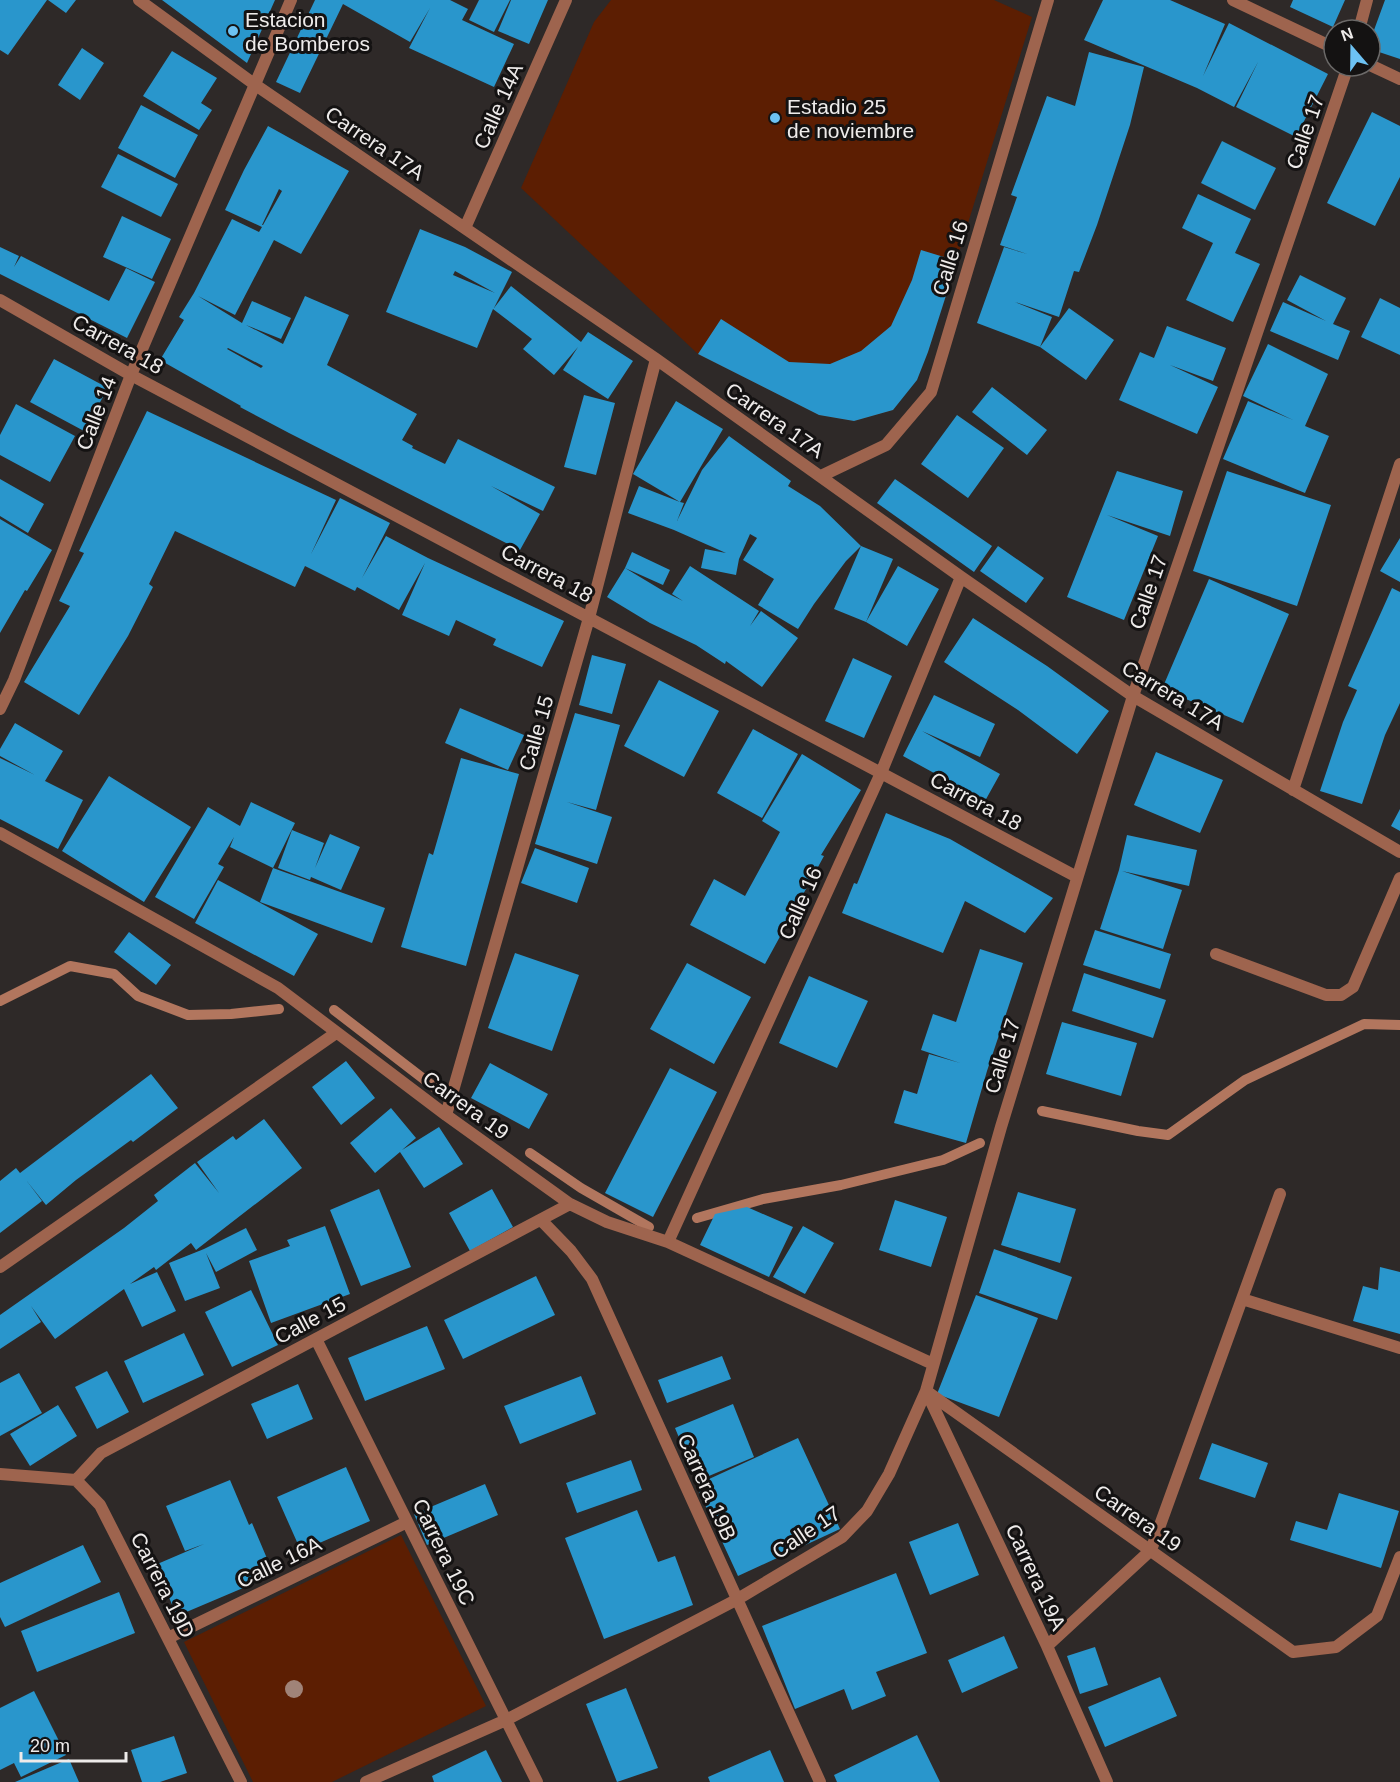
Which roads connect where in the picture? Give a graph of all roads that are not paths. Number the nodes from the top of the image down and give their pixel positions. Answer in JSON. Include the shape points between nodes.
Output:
{"nodes":[{"id":1,"x":139,"y":0,"type":"edge"},
{"id":2,"x":291,"y":0,"type":"edge"},
{"id":3,"x":566,"y":0,"type":"edge"},
{"id":4,"x":1048,"y":0,"type":"edge"},
{"id":5,"x":1233,"y":0,"type":"edge"},
{"id":6,"x":1367,"y":0,"type":"edge"},
{"id":7,"x":1362,"y":18,"type":"edge"},
{"id":8,"x":1322,"y":42,"type":"edge"},
{"id":9,"x":1382,"y":70,"type":"edge"},
{"id":10,"x":1344,"y":78,"type":"edge"},
{"id":11,"x":1400,"y":79,"type":"edge"},
{"id":12,"x":254,"y":84,"type":"junction"},
{"id":13,"x":465,"y":228,"type":"junction"},
{"id":14,"x":0,"y":300,"type":"edge"},
{"id":15,"x":656,"y":359,"type":"junction"},
{"id":16,"x":131,"y":375,"type":"junction"},
{"id":17,"x":1400,"y":465,"type":"edge"},
{"id":18,"x":821,"y":476,"type":"junction"},
{"id":19,"x":961,"y":577,"type":"junction"},
{"id":20,"x":589,"y":618,"type":"junction"},
{"id":21,"x":1133,"y":696,"type":"junction"},
{"id":22,"x":0,"y":709,"type":"edge"},
{"id":23,"x":881,"y":773,"type":"junction"},
{"id":24,"x":1293,"y":790,"type":"junction"},
{"id":25,"x":0,"y":833,"type":"edge"},
{"id":26,"x":1400,"y":852,"type":"edge"},
{"id":27,"x":1077,"y":877,"type":"junction"},
{"id":28,"x":1400,"y":878,"type":"edge"},
{"id":29,"x":1216,"y":954,"type":"dead end"},
{"id":30,"x":336,"y":1033,"type":"junction"},
{"id":31,"x":446,"y":1115,"type":"junction"},
{"id":32,"x":1280,"y":1194,"type":"dead end"},
{"id":33,"x":570,"y":1204,"type":"junction"},
{"id":34,"x":541,"y":1220,"type":"junction"},
{"id":35,"x":668,"y":1242,"type":"junction"},
{"id":36,"x":0,"y":1267,"type":"edge"},
{"id":37,"x":1242,"y":1299,"type":"junction"},
{"id":38,"x":316,"y":1339,"type":"junction"},
{"id":39,"x":1400,"y":1348,"type":"edge"},
{"id":40,"x":933,"y":1364,"type":"junction"},
{"id":41,"x":926,"y":1391,"type":"junction"},
{"id":42,"x":0,"y":1474,"type":"edge"},
{"id":43,"x":76,"y":1480,"type":"junction"},
{"id":44,"x":407,"y":1522,"type":"junction"},
{"id":45,"x":1151,"y":1550,"type":"junction"},
{"id":46,"x":1400,"y":1557,"type":"edge"},
{"id":47,"x":736,"y":1600,"type":"junction"},
{"id":48,"x":168,"y":1638,"type":"junction"},
{"id":49,"x":1047,"y":1646,"type":"junction"},
{"id":50,"x":506,"y":1720,"type":"junction"},
{"id":51,"x":241,"y":1782,"type":"edge"},
{"id":52,"x":366,"y":1782,"type":"edge"},
{"id":53,"x":537,"y":1782,"type":"edge"},
{"id":54,"x":820,"y":1782,"type":"edge"},
{"id":55,"x":1107,"y":1782,"type":"edge"}],
"edges":[{"from":1,"to":12,"type":"street","name":"Carrera 17A"},
{"from":2,"to":12,"type":"street","name":"Calle 14"},
{"from":3,"to":13,"type":"street","name":"Calle 14A"},
{"from":4,"to":18,"type":"street","name":"Calle 16","via":[[931,392],[885,445]]},
{"from":5,"to":8,"type":"street"},
{"from":6,"to":7,"type":"street"},
{"from":9,"to":11,"type":"street"},
{"from":10,"to":21,"type":"street","name":"Calle 17"},
{"from":12,"to":13,"type":"street","name":"Carrera 17A"},
{"from":12,"to":16,"type":"street","name":"Calle 14"},
{"from":13,"to":15,"type":"street","name":"Carrera 17A"},
{"from":14,"to":16,"type":"street","name":"Carrera 18"},
{"from":15,"to":18,"type":"street","name":"Carrera 17A"},
{"from":15,"to":20,"type":"street","name":"Calle 15"},
{"from":16,"to":20,"type":"street","name":"Carrera 18"},
{"from":16,"to":22,"type":"street","name":"Calle 14"},
{"from":17,"to":24,"type":"street"},
{"from":18,"to":19,"type":"street","name":"Carrera 17A"},
{"from":19,"to":21,"type":"street","name":"Carrera 17A"},
{"from":19,"to":23,"type":"street","name":"Calle 16"},
{"from":20,"to":23,"type":"street","name":"Carrera 18"},
{"from":20,"to":31,"type":"street","name":"Calle 15"},
{"from":21,"to":24,"type":"street","name":"Carrera 17A"},
{"from":21,"to":27,"type":"street","name":"Calle 17"},
{"from":23,"to":27,"type":"street","name":"Carrera 18"},
{"from":23,"to":35,"type":"street","name":"Calle 16"},
{"from":24,"to":26,"type":"street","name":"Carrera 17A"},
{"from":25,"to":30,"type":"street","name":"Carrera 19","via":[[278,988]]},
{"from":27,"to":40,"type":"street","name":"Calle 17"},
{"from":28,"to":29,"type":"street","via":[[1353,987],[1341,994],[1326,995]]},
{"from":30,"to":31,"type":"street","name":"Carrera 19"},
{"from":30,"to":36,"type":"street"},
{"from":31,"to":33,"type":"street","name":"Carrera 19"},
{"from":32,"to":37,"type":"street"},
{"from":33,"to":34,"type":"street","name":"Calle 15"},
{"from":33,"to":35,"type":"street","name":"Carrera 19","via":[[607,1222]]},
{"from":34,"to":38,"type":"street","name":"Calle 15"},
{"from":34,"to":47,"type":"street","name":"Carrera 19B","via":[[592,1279]]},
{"from":35,"to":40,"type":"street","name":"Carrera 19"},
{"from":37,"to":39,"type":"street"},
{"from":37,"to":45,"type":"street"},
{"from":38,"to":43,"type":"street","name":"Calle 15","via":[[101,1453]]},
{"from":38,"to":44,"type":"street","name":"Carrera 19C"},
{"from":40,"to":41,"type":"street","name":"Calle 17"},
{"from":41,"to":45,"type":"street","name":"Carrera 19"},
{"from":41,"to":47,"type":"street","name":"Calle 17","via":[[889,1474],[867,1511],[842,1537]]},
{"from":41,"to":49,"type":"street","name":"Carrera 19A"},
{"from":42,"to":43,"type":"street"},
{"from":43,"to":48,"type":"street","name":"Carrera 19D","via":[[100,1505]]},
{"from":44,"to":48,"type":"street","name":"Calle 16A"},
{"from":44,"to":50,"type":"street","name":"Carrera 19C"},
{"from":45,"to":46,"type":"street","name":"Carrera 19","via":[[1293,1652],[1336,1647],[1377,1616]]},
{"from":45,"to":49,"type":"street"},
{"from":47,"to":50,"type":"street","name":"Calle 17"},
{"from":47,"to":54,"type":"street","name":"Carrera 19B"},
{"from":48,"to":51,"type":"street","name":"Carrera 19D"},
{"from":49,"to":55,"type":"street","name":"Carrera 19A"},
{"from":50,"to":52,"type":"street","name":"Calle 17"},
{"from":50,"to":53,"type":"street","name":"Carrera 19C"}]}
